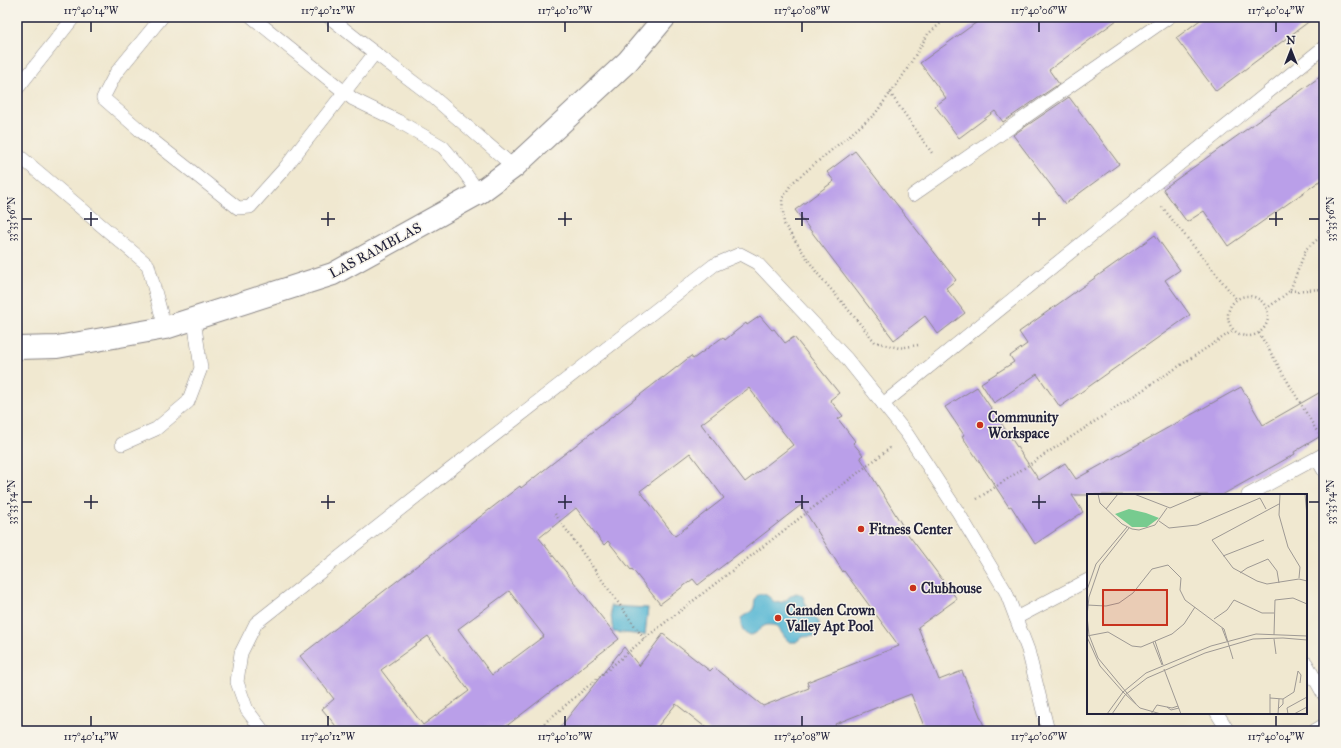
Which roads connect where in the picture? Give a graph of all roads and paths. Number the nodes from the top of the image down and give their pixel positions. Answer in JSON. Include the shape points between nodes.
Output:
{"nodes":[{"id":1,"x":74,"y":17,"type":"edge"},
{"id":2,"x":162,"y":17,"type":"edge"},
{"id":3,"x":252,"y":17,"type":"edge"},
{"id":4,"x":330,"y":17,"type":"edge"},
{"id":5,"x":665,"y":17,"type":"edge"},
{"id":6,"x":948,"y":17,"type":"edge"},
{"id":7,"x":1169,"y":17,"type":"edge"},
{"id":8,"x":1324,"y":47,"type":"edge"},
{"id":9,"x":375,"y":53,"type":"junction"},
{"id":10,"x":17,"y":89,"type":"edge"},
{"id":11,"x":345,"y":92,"type":"junction"},
{"id":12,"x":890,"y":93,"type":"junction"},
{"id":13,"x":17,"y":154,"type":"edge"},
{"id":14,"x":514,"y":167,"type":"junction"},
{"id":15,"x":946,"y":172,"type":"junction"},
{"id":16,"x":1148,"y":189,"type":"junction"},
{"id":17,"x":479,"y":193,"type":"junction"},
{"id":18,"x":913,"y":195,"type":"dead end"},
{"id":19,"x":1324,"y":234,"type":"edge"},
{"id":20,"x":1324,"y":289,"type":"edge"},
{"id":21,"x":1290,"y":291,"type":"junction"},
{"id":22,"x":1237,"y":300,"type":"junction"},
{"id":23,"x":1266,"y":308,"type":"junction"},
{"id":24,"x":194,"y":320,"type":"junction"},
{"id":25,"x":165,"y":328,"type":"junction"},
{"id":26,"x":1234,"y":330,"type":"junction"},
{"id":27,"x":1260,"y":333,"type":"junction"},
{"id":28,"x":17,"y":348,"type":"edge"},
{"id":29,"x":933,"y":364,"type":"junction"},
{"id":30,"x":883,"y":404,"type":"junction"},
{"id":31,"x":908,"y":434,"type":"junction"},
{"id":32,"x":1320,"y":436,"type":"dead end"},
{"id":33,"x":122,"y":444,"type":"dead end"},
{"id":34,"x":1321,"y":457,"type":"edge"},
{"id":35,"x":1324,"y":471,"type":"edge"},
{"id":36,"x":1250,"y":494,"type":"edge"},
{"id":37,"x":958,"y":512,"type":"junction"},
{"id":38,"x":556,"y":514,"type":"dead end"},
{"id":39,"x":1087,"y":581,"type":"edge"},
{"id":40,"x":1016,"y":618,"type":"junction"},
{"id":41,"x":644,"y":639,"type":"junction"},
{"id":42,"x":1307,"y":665,"type":"edge"},
{"id":43,"x":1324,"y":695,"type":"edge"},
{"id":44,"x":1218,"y":714,"type":"edge"},
{"id":45,"x":1324,"y":726,"type":"edge"},
{"id":46,"x":263,"y":731,"type":"edge"},
{"id":47,"x":536,"y":731,"type":"edge"},
{"id":48,"x":1048,"y":731,"type":"edge"},
{"id":49,"x":1228,"y":731,"type":"edge"},
{"id":50,"x":1314,"y":731,"type":"edge"}],
"edges":[{"from":1,"to":10,"type":"lane"},
{"from":2,"to":11,"type":"lane","via":[[116,72],[103,98],[238,208],[250,207],[284,169]]},
{"from":3,"to":11,"type":"lane"},
{"from":4,"to":9,"type":"lane"},
{"from":5,"to":14,"type":"street","name":"LAS RAMBLAS","via":[[628,61]]},
{"from":6,"to":12,"type":"path","via":[[928,34]]},
{"from":7,"to":15,"type":"lane"},
{"from":8,"to":16,"type":"lane"},
{"from":9,"to":11,"type":"lane"},
{"from":9,"to":14,"type":"lane","via":[[433,97]]},
{"from":11,"to":17,"type":"lane","via":[[353,99],[443,148]]},
{"from":12,"to":15,"type":"path"},
{"from":12,"to":29,"type":"path","via":[[875,114],[792,183],[782,199],[784,224],[817,273],[875,342],[899,348],[919,345]]},
{"from":13,"to":25,"type":"lane","via":[[148,265]]},
{"from":14,"to":17,"type":"street","name":"LAS RAMBLAS"},
{"from":15,"to":18,"type":"lane"},
{"from":16,"to":22,"type":"path"},
{"from":16,"to":29,"type":"lane"},
{"from":17,"to":24,"type":"street","name":"LAS RAMBLAS","via":[[333,274]]},
{"from":19,"to":21,"type":"path","via":[[1306,249]]},
{"from":20,"to":21,"type":"path"},
{"from":21,"to":23,"type":"path"},
{"from":22,"to":23,"type":"path","via":[[1254,297]]},
{"from":22,"to":26,"type":"path","via":[[1231,306],[1228,315]]},
{"from":23,"to":27,"type":"path","via":[[1268,318]]},
{"from":24,"to":25,"type":"street","name":"LAS RAMBLAS"},
{"from":24,"to":33,"type":"lane","via":[[201,368],[188,402],[156,429]]},
{"from":25,"to":28,"type":"street","name":"LAS RAMBLAS","via":[[57,347]]},
{"from":26,"to":27,"type":"path","via":[[1242,336]]},
{"from":26,"to":37,"type":"path"},
{"from":27,"to":32,"type":"path"},
{"from":29,"to":30,"type":"lane"},
{"from":30,"to":31,"type":"lane"},
{"from":30,"to":46,"type":"lane","via":[[847,359],[757,263],[740,254],[714,265],[256,623],[241,653],[237,682],[246,710]]},
{"from":31,"to":37,"type":"lane"},
{"from":31,"to":41,"type":"path"},
{"from":34,"to":35,"type":"lane"},
{"from":34,"to":36,"type":"lane"},
{"from":37,"to":40,"type":"lane","via":[[1006,592]]},
{"from":38,"to":41,"type":"path"},
{"from":39,"to":40,"type":"lane"},
{"from":40,"to":48,"type":"lane","via":[[1028,650]]},
{"from":41,"to":47,"type":"path"},
{"from":42,"to":43,"type":"lane"},
{"from":44,"to":49,"type":"lane"},
{"from":45,"to":50,"type":"lane"}]}
